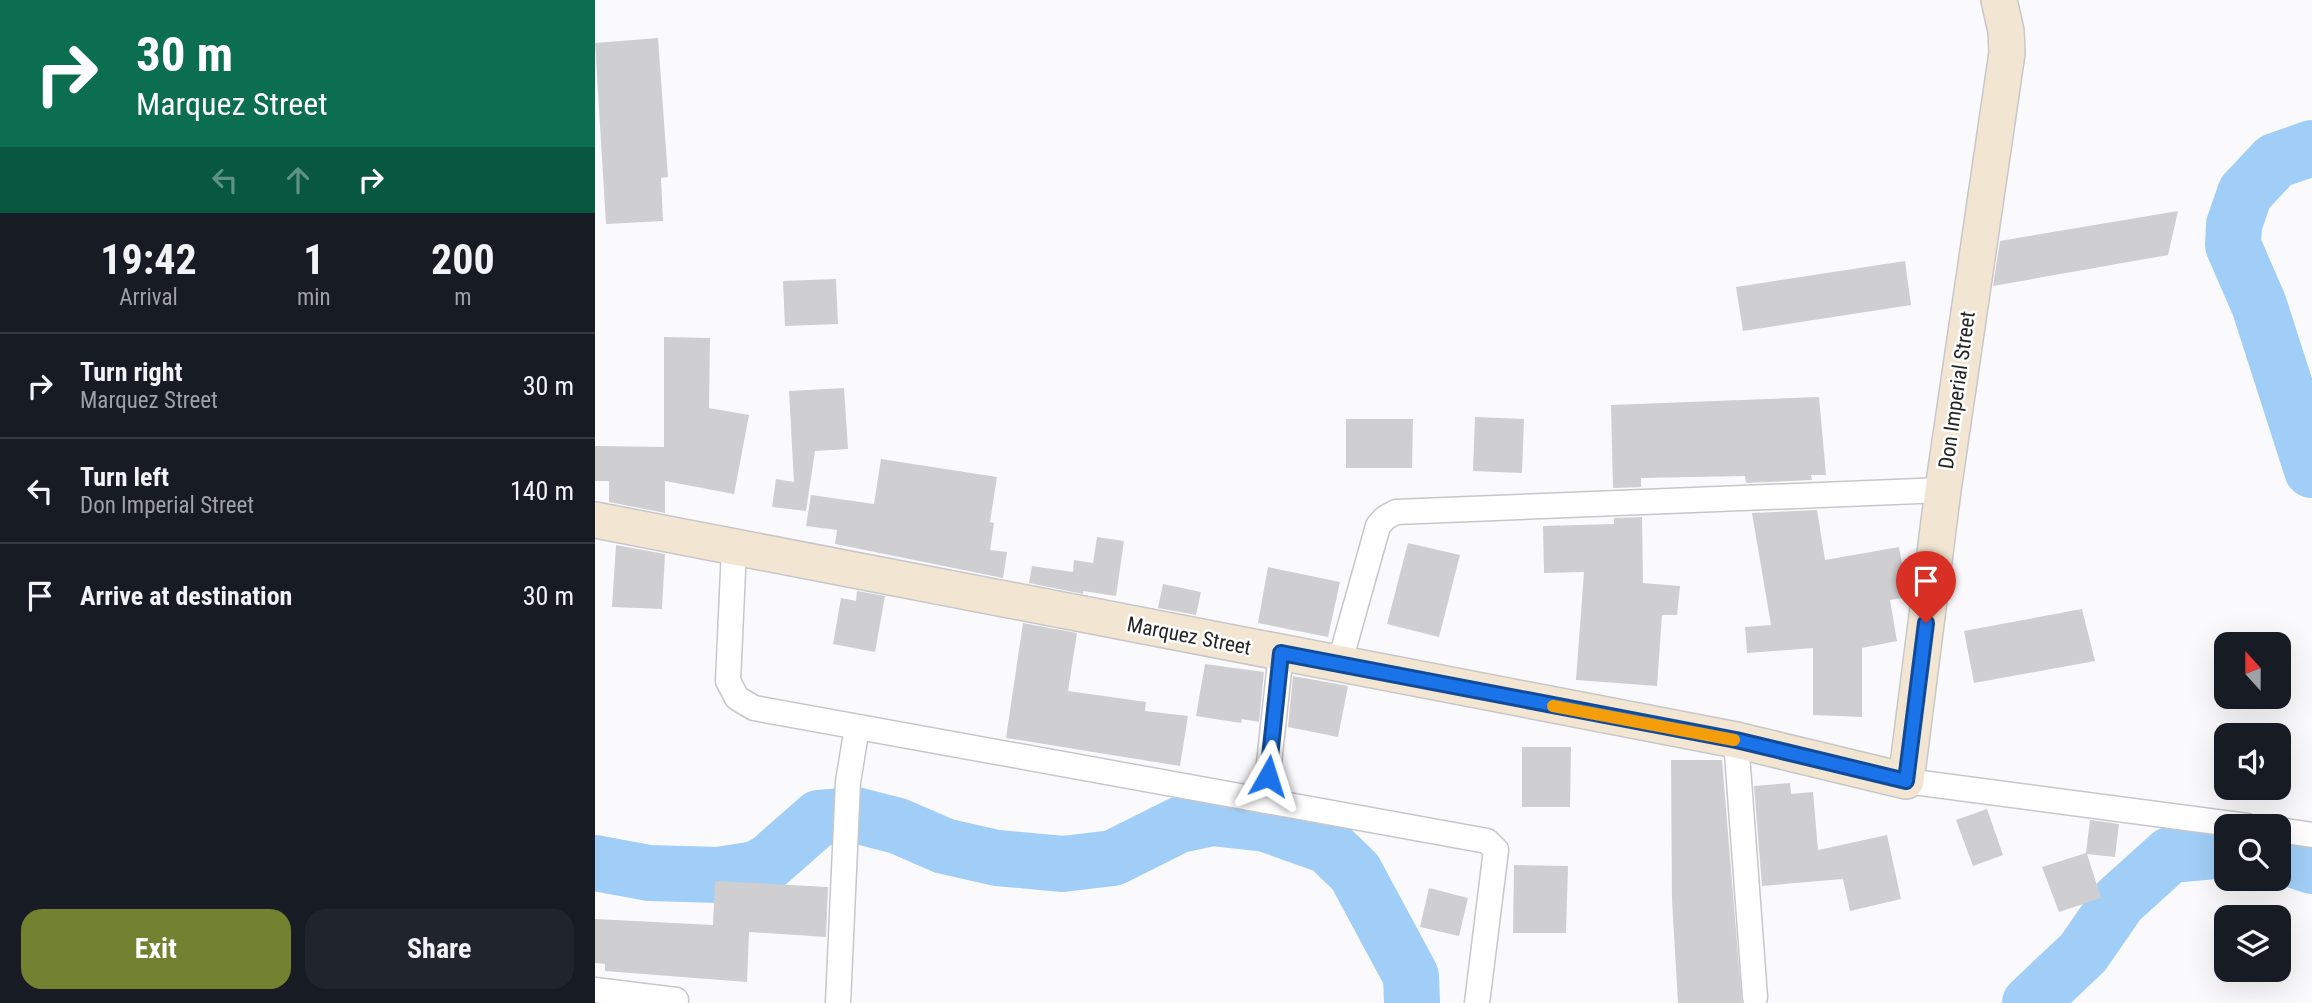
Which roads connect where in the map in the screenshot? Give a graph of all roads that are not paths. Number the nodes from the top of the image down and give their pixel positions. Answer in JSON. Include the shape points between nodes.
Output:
{"nodes":[{"id":1,"x":1999,"y":0,"type":"edge"},
{"id":2,"x":1943,"y":490,"type":"junction"},
{"id":3,"x":595,"y":520,"type":"edge"},
{"id":4,"x":734,"y":549,"type":"junction"},
{"id":5,"x":1281,"y":653,"type":"junction"},
{"id":6,"x":1339,"y":665,"type":"junction"},
{"id":7,"x":857,"y":727,"type":"junction"},
{"id":8,"x":1736,"y":740,"type":"junction"},
{"id":9,"x":1906,"y":781,"type":"junction"},
{"id":10,"x":1265,"y":800,"type":"junction"},
{"id":11,"x":2214,"y":822,"type":"edge"},
{"id":12,"x":2291,"y":832,"type":"edge"},
{"id":13,"x":2312,"y":835,"type":"edge"},
{"id":14,"x":595,"y":990,"type":"edge"},
{"id":15,"x":1755,"y":997,"type":"dead end"},
{"id":16,"x":677,"y":1000,"type":"dead end"},
{"id":17,"x":838,"y":1003,"type":"edge"},
{"id":18,"x":1477,"y":1003,"type":"edge"}],
"edges":[{"from":1,"to":2,"type":"street","name":"Don Imperial Street","via":[[2007,53]]},
{"from":2,"to":6,"type":"street","via":[[1397,512],[1378,526]]},
{"from":2,"to":9,"type":"street","name":"Don Imperial Street"},
{"from":3,"to":4,"type":"street","name":"Marquez Street"},
{"from":4,"to":5,"type":"street","name":"Marquez Street"},
{"from":4,"to":7,"type":"street","via":[[728,681],[737,698],[754,708]]},
{"from":5,"to":6,"type":"street","name":"Marquez Street"},
{"from":5,"to":10,"type":"street"},
{"from":6,"to":8,"type":"street","name":"Marquez Street"},
{"from":7,"to":10,"type":"street"},
{"from":7,"to":17,"type":"street","via":[[848,782]]},
{"from":8,"to":9,"type":"street","name":"Marquez Street"},
{"from":8,"to":15,"type":"street"},
{"from":9,"to":11,"type":"street"},
{"from":10,"to":18,"type":"street","via":[[1487,841],[1496,850],[1496,860]]},
{"from":12,"to":13,"type":"street"},
{"from":14,"to":16,"type":"street"}]}
